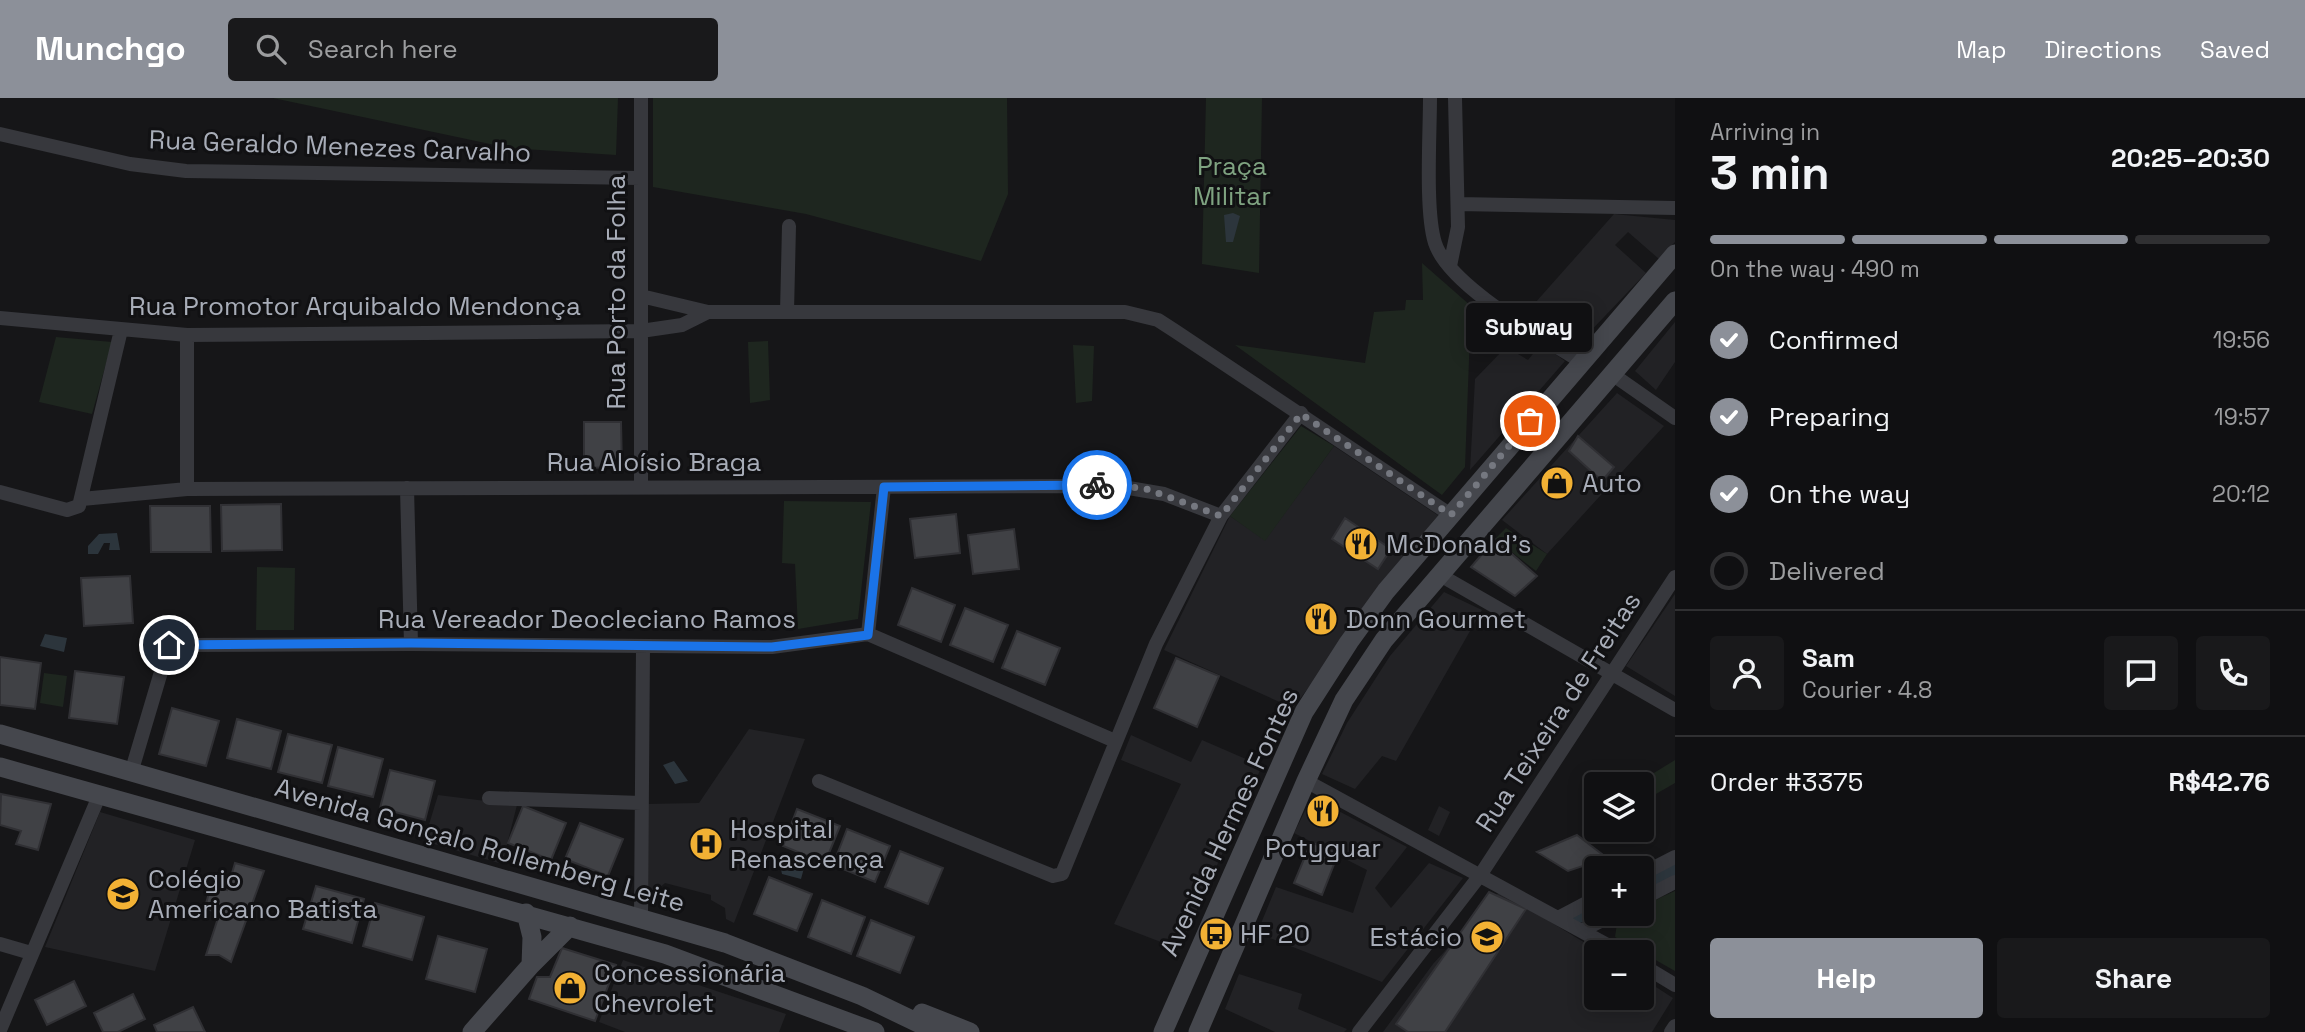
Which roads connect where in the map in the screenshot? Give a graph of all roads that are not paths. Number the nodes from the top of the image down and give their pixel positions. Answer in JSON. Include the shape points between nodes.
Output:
{"nodes":[{"id":1,"x":641,"y":98,"type":"edge"},
{"id":2,"x":1430,"y":98,"type":"edge"},
{"id":3,"x":1455,"y":98,"type":"edge"},
{"id":4,"x":0,"y":134,"type":"edge"},
{"id":5,"x":640,"y":178,"type":"junction"},
{"id":6,"x":1458,"y":204,"type":"junction"},
{"id":7,"x":1675,"y":208,"type":"edge"},
{"id":8,"x":789,"y":226,"type":"dead end"},
{"id":9,"x":1675,"y":254,"type":"edge"},
{"id":10,"x":1450,"y":266,"type":"junction"},
{"id":11,"x":640,"y":296,"type":"junction"},
{"id":12,"x":1675,"y":301,"type":"edge"},
{"id":13,"x":708,"y":312,"type":"junction"},
{"id":14,"x":787,"y":312,"type":"junction"},
{"id":15,"x":0,"y":318,"type":"edge"},
{"id":16,"x":121,"y":330,"type":"junction"},
{"id":17,"x":641,"y":331,"type":"junction"},
{"id":18,"x":187,"y":335,"type":"junction"},
{"id":19,"x":1580,"y":361,"type":"junction"},
{"id":20,"x":1612,"y":374,"type":"junction"},
{"id":21,"x":1301,"y":414,"type":"junction"},
{"id":22,"x":1675,"y":418,"type":"edge"},
{"id":23,"x":641,"y":485,"type":"junction"},
{"id":24,"x":884,"y":487,"type":"junction"},
{"id":25,"x":407,"y":488,"type":"junction"},
{"id":26,"x":187,"y":489,"type":"junction"},
{"id":27,"x":0,"y":492,"type":"edge"},
{"id":28,"x":80,"y":503,"type":"junction"},
{"id":29,"x":1451,"y":515,"type":"junction"},
{"id":30,"x":1221,"y":516,"type":"junction"},
{"id":31,"x":1440,"y":575,"type":"junction"},
{"id":32,"x":1675,"y":577,"type":"edge"},
{"id":33,"x":868,"y":635,"type":"junction"},
{"id":34,"x":411,"y":643,"type":"junction"},
{"id":35,"x":643,"y":648,"type":"junction"},
{"id":36,"x":1612,"y":675,"type":"junction"},
{"id":37,"x":1675,"y":710,"type":"edge"},
{"id":38,"x":0,"y":734,"type":"edge"},
{"id":39,"x":1115,"y":741,"type":"junction"},
{"id":40,"x":0,"y":766,"type":"edge"},
{"id":41,"x":131,"y":773,"type":"junction"},
{"id":42,"x":1306,"y":780,"type":"junction"},
{"id":43,"x":819,"y":782,"type":"dead end"},
{"id":44,"x":99,"y":796,"type":"junction"},
{"id":45,"x":489,"y":798,"type":"dead end"},
{"id":46,"x":640,"y":803,"type":"junction"},
{"id":47,"x":1675,"y":857,"type":"edge"},
{"id":48,"x":1654,"y":868,"type":"edge"},
{"id":49,"x":1481,"y":874,"type":"junction"},
{"id":50,"x":1675,"y":882,"type":"edge"},
{"id":51,"x":1654,"y":893,"type":"edge"},
{"id":52,"x":1584,"y":905,"type":"edge"},
{"id":53,"x":526,"y":914,"type":"junction"},
{"id":54,"x":641,"y":918,"type":"junction"},
{"id":55,"x":1560,"y":918,"type":"junction"},
{"id":56,"x":570,"y":926,"type":"junction"},
{"id":57,"x":1591,"y":926,"type":"edge"},
{"id":58,"x":1583,"y":930,"type":"junction"},
{"id":59,"x":1600,"y":940,"type":"edge"},
{"id":60,"x":0,"y":944,"type":"edge"},
{"id":61,"x":31,"y":953,"type":"junction"},
{"id":62,"x":531,"y":965,"type":"junction"},
{"id":63,"x":1654,"y":972,"type":"edge"},
{"id":64,"x":1675,"y":985,"type":"edge"},
{"id":65,"x":862,"y":996,"type":"junction"},
{"id":66,"x":1203,"y":1026,"type":"edge"},
{"id":67,"x":1675,"y":1026,"type":"edge"},
{"id":68,"x":0,"y":1030,"type":"edge"},
{"id":69,"x":472,"y":1032,"type":"edge"},
{"id":70,"x":875,"y":1032,"type":"edge"},
{"id":71,"x":937,"y":1032,"type":"edge"},
{"id":72,"x":970,"y":1032,"type":"edge"},
{"id":73,"x":1163,"y":1032,"type":"edge"},
{"id":74,"x":1359,"y":1032,"type":"edge"},
{"id":75,"x":1671,"y":1032,"type":"edge"}],
"edges":[{"from":1,"to":5,"type":"street","name":"Rua Porto da Folha"},
{"from":2,"to":10,"type":"street","via":[[1431,226],[1439,254]]},
{"from":3,"to":6,"type":"street"},
{"from":4,"to":5,"type":"street","name":"Rua Geraldo Menezes Carvalho","via":[[173,170]]},
{"from":5,"to":11,"type":"street","name":"Rua Porto da Folha"},
{"from":6,"to":7,"type":"street"},
{"from":6,"to":10,"type":"street","via":[[1458,240]]},
{"from":8,"to":14,"type":"street"},
{"from":9,"to":19,"type":"main road","name":"Avenida Hermes Fontes"},
{"from":10,"to":19,"type":"street","via":[[1486,300]]},
{"from":11,"to":13,"type":"street","name":"Rua Promotor Arquibaldo Mendonça"},
{"from":11,"to":17,"type":"street","name":"Rua Porto da Folha"},
{"from":12,"to":20,"type":"main road","name":"Avenida Hermes Fontes"},
{"from":13,"to":14,"type":"street","name":"Rua Promotor Arquibaldo Mendonça"},
{"from":13,"to":17,"type":"street","name":"Rua Promotor Arquibaldo Mendonça","via":[[682,325]]},
{"from":14,"to":21,"type":"street","name":"Rua Promotor Arquibaldo Mendonça","via":[[971,310],[1142,315],[1158,320]]},
{"from":15,"to":16,"type":"street","name":"Rua Promotor Arquibaldo Mendonça"},
{"from":16,"to":18,"type":"street","name":"Rua Promotor Arquibaldo Mendonça"},
{"from":16,"to":28,"type":"street"},
{"from":17,"to":18,"type":"street","name":"Rua Promotor Arquibaldo Mendonça"},
{"from":17,"to":23,"type":"street","name":"Rua Porto da Folha"},
{"from":18,"to":26,"type":"street"},
{"from":19,"to":29,"type":"main road","name":"Avenida Hermes Fontes"},
{"from":20,"to":22,"type":"street"},
{"from":20,"to":31,"type":"main road","name":"Avenida Hermes Fontes"},
{"from":21,"to":29,"type":"street","name":"Rua Promotor Arquibaldo Mendonça"},
{"from":21,"to":30,"type":"street"},
{"from":23,"to":24,"type":"street","name":"Rua Aloísio Braga"},
{"from":23,"to":25,"type":"street","name":"Rua Aloísio Braga"},
{"from":24,"to":30,"type":"street","name":"Rua Aloísio Braga","via":[[1117,486],[1164,494]]},
{"from":24,"to":33,"type":"street"},
{"from":25,"to":26,"type":"street","name":"Rua Aloísio Braga"},
{"from":25,"to":34,"type":"street"},
{"from":26,"to":28,"type":"street","name":"Rua Aloísio Braga"},
{"from":27,"to":28,"type":"street","name":"Rua Aloísio Braga","via":[[66,510]]},
{"from":29,"to":73,"type":"main road","name":"Avenida Hermes Fontes","via":[[1386,591],[1304,712]]},
{"from":30,"to":39,"type":"street","via":[[1156,643]]},
{"from":31,"to":36,"type":"street"},
{"from":31,"to":42,"type":"main road","name":"Avenida Hermes Fontes","via":[[1384,640],[1344,700]]},
{"from":32,"to":36,"type":"street","name":"Rua Teixeira de Freitas"},
{"from":33,"to":35,"type":"street","name":"Rua Vereador Deocleciano Ramos","via":[[772,647]]},
{"from":33,"to":39,"type":"street"},
{"from":34,"to":35,"type":"street","name":"Rua Vereador Deocleciano Ramos"},
{"from":34,"to":41,"type":"street","name":"Rua Vereador Deocleciano Ramos","via":[[169,645]]},
{"from":35,"to":46,"type":"street"},
{"from":36,"to":37,"type":"street"},
{"from":36,"to":49,"type":"street","name":"Rua Teixeira de Freitas"},
{"from":38,"to":41,"type":"main road","name":"Avenida Gonçalo Rollemberg Leite"},
{"from":39,"to":43,"type":"street","via":[[1059,876]]},
{"from":40,"to":44,"type":"main road","name":"Avenida Gonçalo Rollemberg Leite"},
{"from":41,"to":54,"type":"main road","name":"Avenida Gonçalo Rollemberg Leite"},
{"from":42,"to":49,"type":"street"},
{"from":42,"to":66,"type":"main road","name":"Avenida Hermes Fontes"},
{"from":44,"to":53,"type":"main road","name":"Avenida Gonçalo Rollemberg Leite"},
{"from":44,"to":61,"type":"street"},
{"from":45,"to":46,"type":"street"},
{"from":46,"to":54,"type":"street"},
{"from":47,"to":48,"type":"street"},
{"from":49,"to":55,"type":"street"},
{"from":49,"to":74,"type":"street","name":"Rua Teixeira de Freitas"},
{"from":50,"to":51,"type":"street"},
{"from":52,"to":55,"type":"street"},
{"from":53,"to":56,"type":"main road","name":"Avenida Gonçalo Rollemberg Leite"},
{"from":53,"to":62,"type":"main road","via":[[532,937]]},
{"from":54,"to":65,"type":"main road","name":"Avenida Gonçalo Rollemberg Leite","via":[[726,943]]},
{"from":55,"to":58,"type":"street"},
{"from":56,"to":62,"type":"main road"},
{"from":56,"to":70,"type":"main road","name":"Avenida Gonçalo Rollemberg Leite","via":[[665,954]]},
{"from":57,"to":58,"type":"street"},
{"from":58,"to":59,"type":"street"},
{"from":60,"to":61,"type":"street"},
{"from":61,"to":68,"type":"street"},
{"from":62,"to":69,"type":"main road"},
{"from":63,"to":64,"type":"street"},
{"from":65,"to":71,"type":"main road","name":"Avenida Gonçalo Rollemberg Leite"},
{"from":65,"to":72,"type":"main road"},
{"from":67,"to":75,"type":"street"}]}
